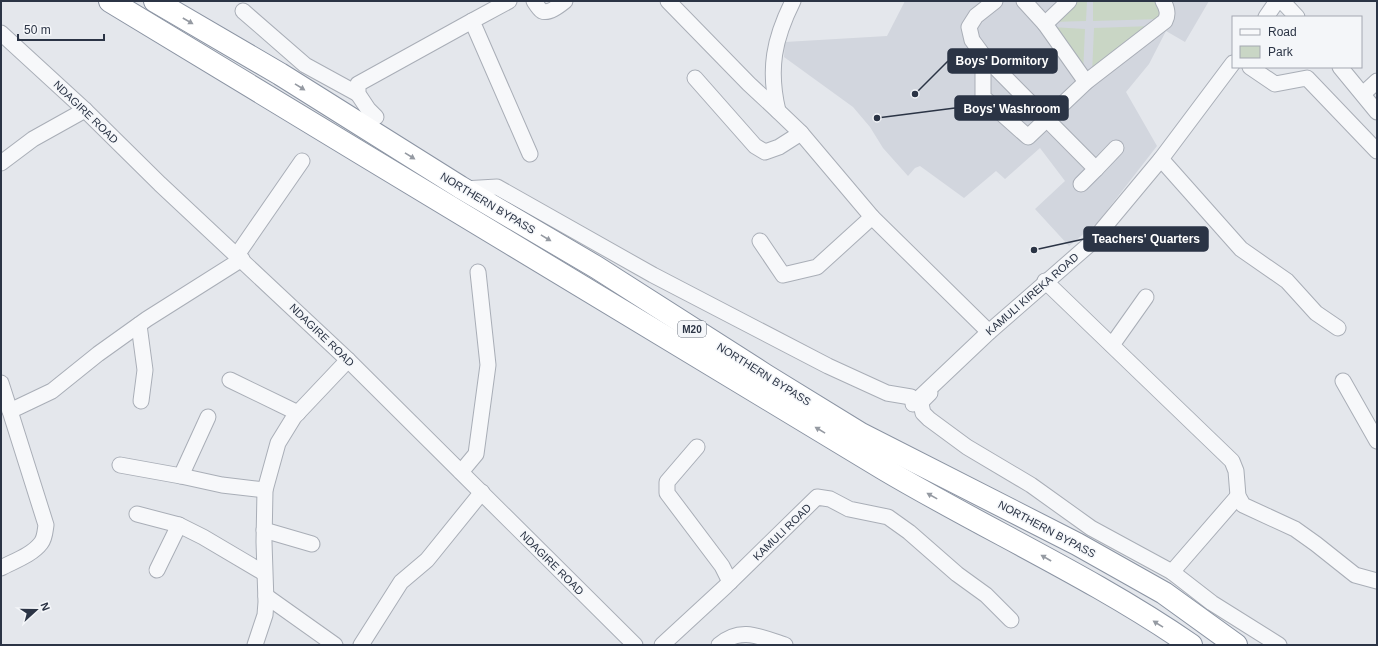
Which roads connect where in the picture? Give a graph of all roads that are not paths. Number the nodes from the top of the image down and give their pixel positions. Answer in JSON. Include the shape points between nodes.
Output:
{"nodes":[{"id":1,"x":110,"y":1,"type":"edge"},
{"id":2,"x":155,"y":1,"type":"edge"},
{"id":3,"x":510,"y":1,"type":"edge"},
{"id":4,"x":534,"y":1,"type":"edge"},
{"id":5,"x":565,"y":1,"type":"edge"},
{"id":6,"x":668,"y":1,"type":"edge"},
{"id":7,"x":793,"y":1,"type":"edge"},
{"id":8,"x":995,"y":1,"type":"edge"},
{"id":9,"x":1024,"y":1,"type":"edge"},
{"id":10,"x":1069,"y":1,"type":"edge"},
{"id":11,"x":1163,"y":1,"type":"edge"},
{"id":12,"x":1277,"y":1,"type":"edge"},
{"id":13,"x":1282,"y":1,"type":"edge"},
{"id":14,"x":243,"y":11,"type":"dead end"},
{"id":15,"x":1267,"y":16,"type":"edge"},
{"id":16,"x":1296,"y":16,"type":"edge"},
{"id":17,"x":472,"y":22,"type":"junction"},
{"id":18,"x":1045,"y":24,"type":"junction"},
{"id":19,"x":1,"y":33,"type":"edge"},
{"id":20,"x":983,"y":55,"type":"junction"},
{"id":21,"x":1232,"y":64,"type":"edge"},
{"id":22,"x":1251,"y":68,"type":"edge"},
{"id":23,"x":1341,"y":68,"type":"edge"},
{"id":24,"x":695,"y":78,"type":"dead end"},
{"id":25,"x":1377,"y":81,"type":"edge"},
{"id":26,"x":1086,"y":82,"type":"junction"},
{"id":27,"x":358,"y":94,"type":"junction"},
{"id":28,"x":1363,"y":94,"type":"junction"},
{"id":29,"x":85,"y":110,"type":"junction"},
{"id":30,"x":778,"y":110,"type":"junction"},
{"id":31,"x":1377,"y":112,"type":"edge"},
{"id":32,"x":376,"y":117,"type":"dead end"},
{"id":33,"x":1046,"y":119,"type":"junction"},
{"id":34,"x":800,"y":133,"type":"junction"},
{"id":35,"x":1116,"y":148,"type":"dead end"},
{"id":36,"x":1377,"y":151,"type":"edge"},
{"id":37,"x":530,"y":154,"type":"dead end"},
{"id":38,"x":1161,"y":159,"type":"junction"},
{"id":39,"x":302,"y":161,"type":"dead end"},
{"id":40,"x":1,"y":163,"type":"edge"},
{"id":41,"x":1096,"y":169,"type":"junction"},
{"id":42,"x":1081,"y":184,"type":"dead end"},
{"id":43,"x":463,"y":189,"type":"junction"},
{"id":44,"x":872,"y":217,"type":"junction"},
{"id":45,"x":760,"y":241,"type":"dead end"},
{"id":46,"x":239,"y":257,"type":"junction"},
{"id":47,"x":478,"y":272,"type":"dead end"},
{"id":48,"x":1045,"y":281,"type":"junction"},
{"id":49,"x":1146,"y":297,"type":"dead end"},
{"id":50,"x":139,"y":325,"type":"junction"},
{"id":51,"x":1338,"y":328,"type":"dead end"},
{"id":52,"x":989,"y":332,"type":"junction"},
{"id":53,"x":1112,"y":345,"type":"junction"},
{"id":54,"x":348,"y":360,"type":"junction"},
{"id":55,"x":230,"y":380,"type":"dead end"},
{"id":56,"x":1343,"y":381,"type":"dead end"},
{"id":57,"x":936,"y":382,"type":"junction"},
{"id":58,"x":1,"y":383,"type":"edge"},
{"id":59,"x":141,"y":401,"type":"dead end"},
{"id":60,"x":10,"y":411,"type":"junction"},
{"id":61,"x":298,"y":413,"type":"junction"},
{"id":62,"x":208,"y":417,"type":"dead end"},
{"id":63,"x":1377,"y":441,"type":"edge"},
{"id":64,"x":697,"y":447,"type":"dead end"},
{"id":65,"x":120,"y":465,"type":"dead end"},
{"id":66,"x":461,"y":472,"type":"junction"},
{"id":67,"x":181,"y":476,"type":"junction"},
{"id":68,"x":265,"y":490,"type":"junction"},
{"id":69,"x":482,"y":492,"type":"junction"},
{"id":70,"x":1238,"y":496,"type":"junction"},
{"id":71,"x":137,"y":514,"type":"dead end"},
{"id":72,"x":179,"y":525,"type":"junction"},
{"id":73,"x":264,"y":530,"type":"junction"},
{"id":74,"x":312,"y":544,"type":"dead end"},
{"id":75,"x":1,"y":568,"type":"edge"},
{"id":76,"x":157,"y":570,"type":"dead end"},
{"id":77,"x":1172,"y":572,"type":"junction"},
{"id":78,"x":264,"y":573,"type":"junction"},
{"id":79,"x":1377,"y":581,"type":"edge"},
{"id":80,"x":730,"y":582,"type":"junction"},
{"id":81,"x":266,"y":596,"type":"junction"},
{"id":82,"x":1011,"y":620,"type":"dead end"},
{"id":83,"x":256,"y":645,"type":"edge"},
{"id":84,"x":335,"y":645,"type":"edge"},
{"id":85,"x":361,"y":645,"type":"edge"},
{"id":86,"x":635,"y":645,"type":"edge"},
{"id":87,"x":662,"y":645,"type":"edge"},
{"id":88,"x":719,"y":645,"type":"edge"},
{"id":89,"x":784,"y":645,"type":"edge"},
{"id":90,"x":1191,"y":645,"type":"edge"},
{"id":91,"x":1236,"y":645,"type":"edge"},
{"id":92,"x":1279,"y":645,"type":"edge"}],
"edges":[{"from":90,"to":1,"type":"highway","name":"NORTHERN BYPASS","number":"M20","one_way":true,"via":[[1140,612],[888,471]]},
{"from":2,"to":43,"type":"highway","name":"NORTHERN BYPASS","number":"M20","one_way":true,"via":[[280,74]]},
{"from":3,"to":17,"type":"street"},
{"from":4,"to":5,"type":"street","via":[[544,12]]},
{"from":6,"to":30,"type":"street"},
{"from":7,"to":30,"type":"street","via":[[777,40],[774,61],[772,76]]},
{"from":8,"to":20,"type":"street","via":[[976,16],[969,27],[972,40]]},
{"from":9,"to":18,"type":"street"},
{"from":10,"to":18,"type":"street"},
{"from":11,"to":26,"type":"street","via":[[1167,8],[1165,21]]},
{"from":12,"to":15,"type":"street"},
{"from":13,"to":16,"type":"street"},
{"from":14,"to":27,"type":"street","via":[[305,65]]},
{"from":17,"to":27,"type":"street","via":[[358,84]]},
{"from":17,"to":37,"type":"street"},
{"from":18,"to":26,"type":"street"},
{"from":19,"to":29,"type":"street","name":"NDAGIRE ROAD"},
{"from":20,"to":33,"type":"street"},
{"from":20,"to":33,"type":"street","via":[[983,97],[1028,137]]},
{"from":21,"to":38,"type":"street","name":"KAMULI KIREKA ROAD"},
{"from":22,"to":36,"type":"street","via":[[1275,84],[1307,78]]},
{"from":23,"to":28,"type":"street"},
{"from":24,"to":34,"type":"street","via":[[755,146],[765,152],[779,147]]},
{"from":25,"to":28,"type":"street"},
{"from":26,"to":33,"type":"street"},
{"from":27,"to":32,"type":"street"},
{"from":28,"to":31,"type":"street"},
{"from":29,"to":40,"type":"street","via":[[34,139]]},
{"from":29,"to":46,"type":"street","name":"NDAGIRE ROAD"},
{"from":30,"to":34,"type":"street"},
{"from":33,"to":41,"type":"street"},
{"from":34,"to":44,"type":"street"},
{"from":35,"to":41,"type":"street"},
{"from":38,"to":48,"type":"street","name":"KAMULI KIREKA ROAD","via":[[1090,243]]},
{"from":38,"to":51,"type":"street","via":[[1241,249],[1287,281],[1316,313]]},
{"from":39,"to":46,"type":"street"},
{"from":41,"to":42,"type":"street"},
{"from":43,"to":57,"type":"street","name":"KAMULI KIREKA ROAD","via":[[497,187],[653,276],[828,366],[887,393],[910,397],[914,403]]},
{"from":43,"to":91,"type":"highway","name":"NORTHERN BYPASS","number":"M20","one_way":true,"via":[[596,267],[861,434],[1077,544],[1164,593]]},
{"from":44,"to":45,"type":"street","via":[[817,267],[782,275]]},
{"from":44,"to":52,"type":"street"},
{"from":46,"to":50,"type":"street"},
{"from":46,"to":54,"type":"street","name":"NDAGIRE ROAD"},
{"from":47,"to":66,"type":"street","via":[[488,365],[476,454]]},
{"from":48,"to":52,"type":"street","name":"KAMULI KIREKA ROAD"},
{"from":48,"to":53,"type":"street"},
{"from":49,"to":53,"type":"street"},
{"from":50,"to":59,"type":"street","via":[[145,370]]},
{"from":50,"to":60,"type":"street","via":[[52,391]]},
{"from":52,"to":57,"type":"street","name":"KAMULI KIREKA ROAD"},
{"from":53,"to":70,"type":"street","via":[[1232,461],[1236,471]]},
{"from":54,"to":61,"type":"street"},
{"from":54,"to":66,"type":"street","name":"NDAGIRE ROAD"},
{"from":55,"to":61,"type":"street"},
{"from":56,"to":63,"type":"street"},
{"from":57,"to":77,"type":"street","via":[[939,385],[921,404],[923,413],[929,419],[967,447],[1031,485],[1091,528]]},
{"from":58,"to":60,"type":"street"},
{"from":60,"to":75,"type":"street","via":[[46,525],[42,543]]},
{"from":61,"to":68,"type":"street","via":[[278,443]]},
{"from":62,"to":67,"type":"street"},
{"from":64,"to":80,"type":"street","via":[[667,482],[666,493],[722,566]]},
{"from":65,"to":67,"type":"street"},
{"from":66,"to":69,"type":"street","name":"NDAGIRE ROAD"},
{"from":67,"to":68,"type":"street","via":[[222,485]]},
{"from":68,"to":73,"type":"street"},
{"from":69,"to":85,"type":"street","via":[[427,560],[401,582]]},
{"from":69,"to":86,"type":"street","name":"NDAGIRE ROAD"},
{"from":70,"to":77,"type":"street"},
{"from":70,"to":79,"type":"street","via":[[1243,505],[1295,529],[1355,575]]},
{"from":71,"to":72,"type":"street"},
{"from":72,"to":76,"type":"street"},
{"from":72,"to":78,"type":"street"},
{"from":73,"to":74,"type":"street"},
{"from":73,"to":78,"type":"street"},
{"from":77,"to":92,"type":"street","via":[[1212,603]]},
{"from":78,"to":81,"type":"street"},
{"from":80,"to":82,"type":"street","name":"KAMULI ROAD","via":[[817,497],[830,499],[849,509],[888,517],[986,595]]},
{"from":80,"to":87,"type":"street","name":"KAMULI ROAD"},
{"from":81,"to":83,"type":"street","via":[[265,615]]},
{"from":81,"to":84,"type":"street"},
{"from":88,"to":89,"type":"street","via":[[732,636],[742,634]]}]}
